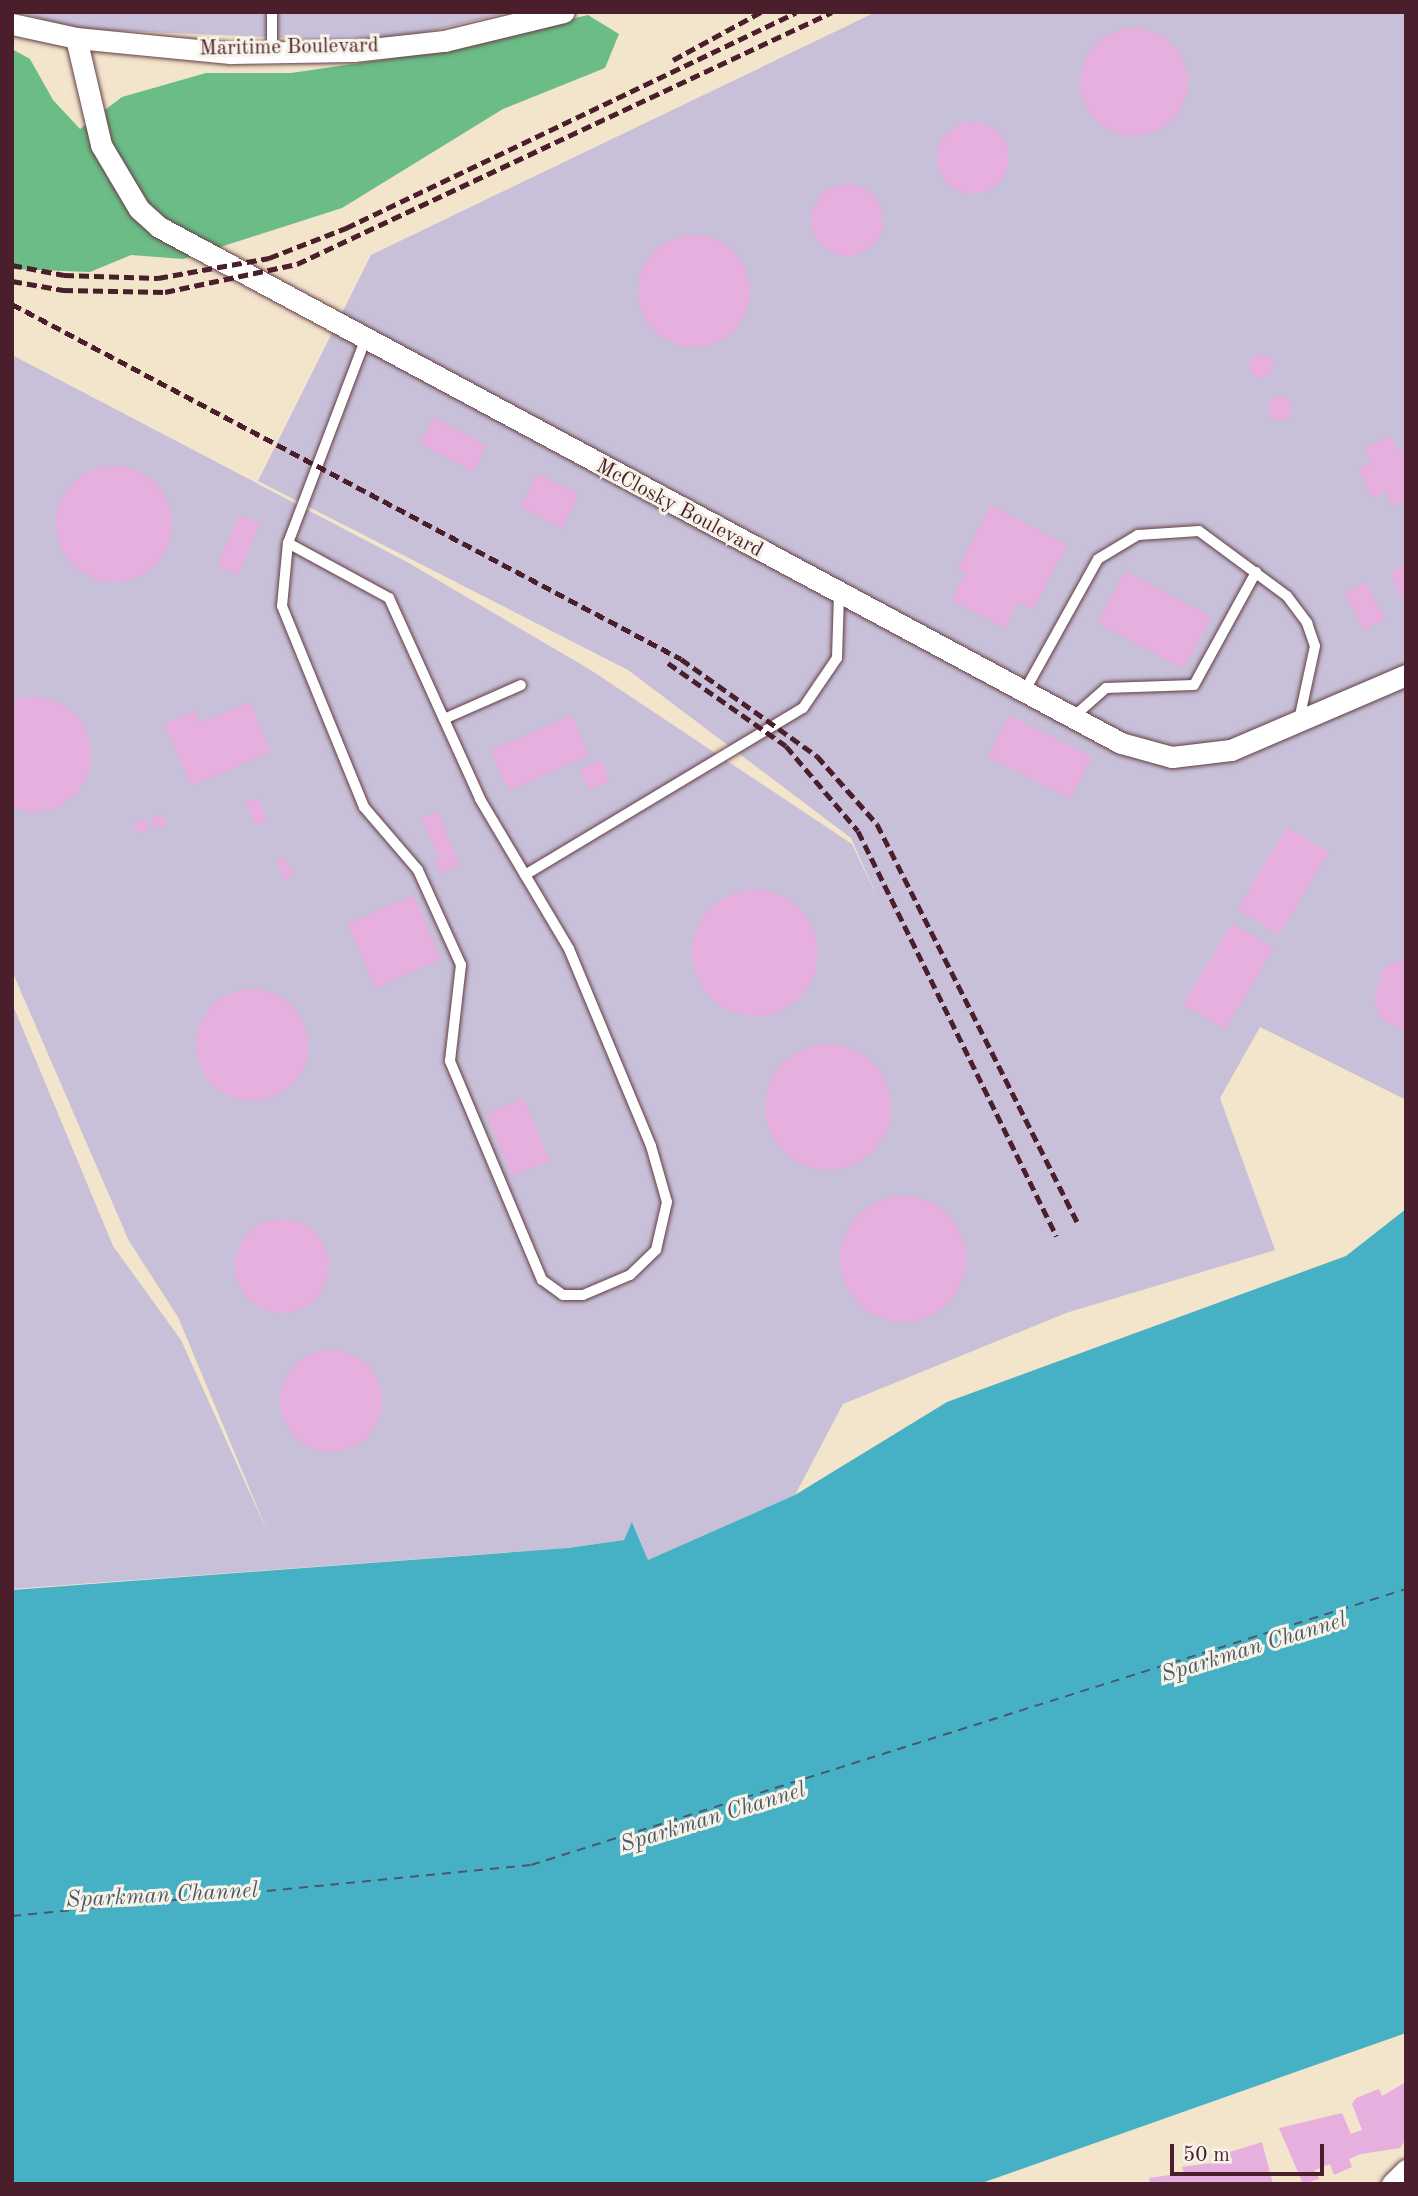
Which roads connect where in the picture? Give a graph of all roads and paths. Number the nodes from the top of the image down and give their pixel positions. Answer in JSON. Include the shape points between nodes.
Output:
{"nodes":[{"id":1,"x":272,"y":12,"type":"edge"},
{"id":2,"x":564,"y":12,"type":"edge"},
{"id":3,"x":12,"y":24,"type":"edge"},
{"id":4,"x":76,"y":38,"type":"junction"},
{"id":5,"x":272,"y":52,"type":"junction"},
{"id":6,"x":364,"y":342,"type":"junction"},
{"id":7,"x":288,"y":543,"type":"junction"},
{"id":8,"x":1256,"y":572,"type":"junction"},
{"id":9,"x":839,"y":594,"type":"junction"},
{"id":10,"x":1406,"y":675,"type":"edge"},
{"id":11,"x":521,"y":685,"type":"dead end"},
{"id":12,"x":1024,"y":692,"type":"junction"},
{"id":13,"x":1072,"y":718,"type":"junction"},
{"id":14,"x":444,"y":719,"type":"junction"},
{"id":15,"x":1298,"y":723,"type":"junction"},
{"id":16,"x":526,"y":875,"type":"junction"},
{"id":17,"x":1406,"y":2170,"type":"edge"},
{"id":18,"x":1392,"y":2184,"type":"edge"}],
"edges":[{"from":1,"to":5,"type":"lane"},
{"from":2,"to":5,"type":"street","name":"Maritime Boulevard","via":[[444,41]]},
{"from":3,"to":4,"type":"street","name":"Maritime Boulevard"},
{"from":4,"to":5,"type":"street","name":"Maritime Boulevard"},
{"from":4,"to":6,"type":"street","name":"McClosky Boulevard","via":[[100,145],[139,209],[191,247]]},
{"from":6,"to":7,"type":"lane"},
{"from":6,"to":9,"type":"street","name":"McClosky Boulevard"},
{"from":7,"to":14,"type":"lane","via":[[389,598]]},
{"from":7,"to":16,"type":"lane","via":[[282,606],[364,807],[418,870],[461,965],[450,1061],[542,1280],[563,1295],[583,1294],[630,1275],[656,1250],[667,1202],[569,949]]},
{"from":8,"to":12,"type":"lane","via":[[1199,531],[1158,531],[1118,543],[1098,559]]},
{"from":8,"to":13,"type":"lane","via":[[1194,685],[1106,688]]},
{"from":8,"to":15,"type":"lane","via":[[1287,596],[1312,634],[1314,657]]},
{"from":9,"to":12,"type":"street","name":"McClosky Boulevard"},
{"from":9,"to":16,"type":"lane","via":[[837,658],[803,708]]},
{"from":10,"to":15,"type":"street","name":"McClosky Boulevard"},
{"from":11,"to":14,"type":"lane"},
{"from":12,"to":13,"type":"street","name":"McClosky Boulevard"},
{"from":13,"to":15,"type":"street","name":"McClosky Boulevard","via":[[1145,753],[1172,757],[1231,750]]},
{"from":14,"to":16,"type":"lane"},
{"from":17,"to":18,"type":"street"}]}
